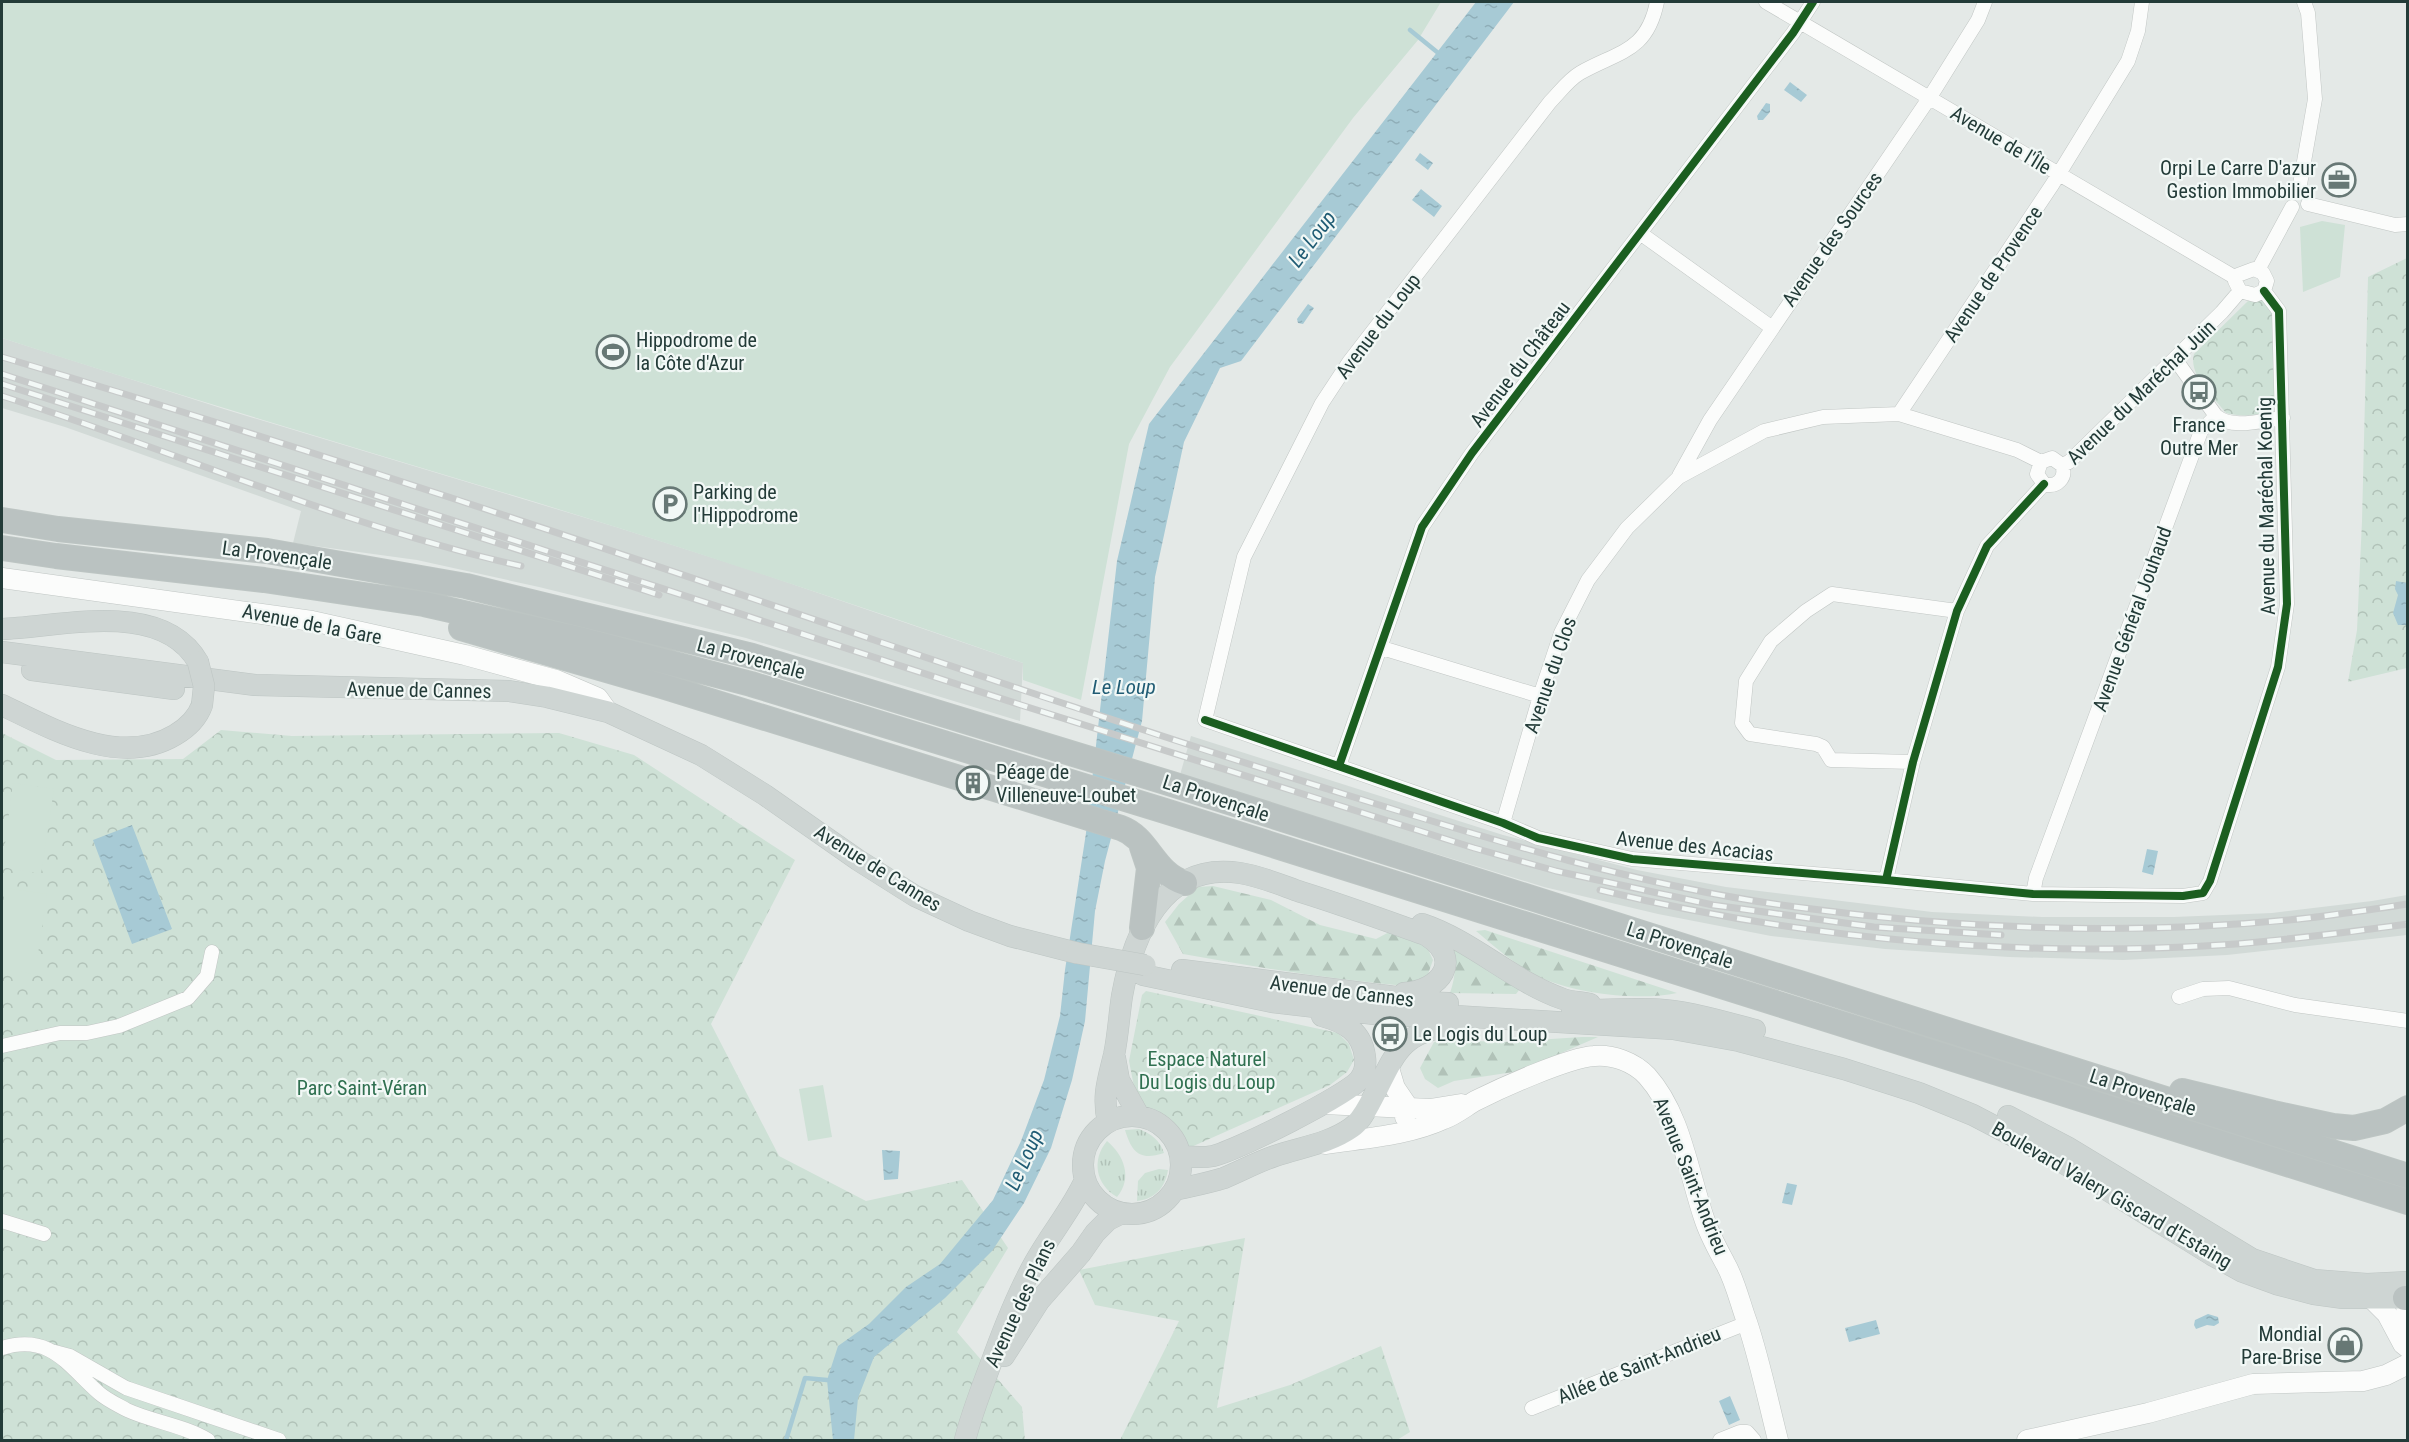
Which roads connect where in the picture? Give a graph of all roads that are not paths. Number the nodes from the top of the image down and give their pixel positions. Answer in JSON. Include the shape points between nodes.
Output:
{"nodes":[{"id":1,"x":1657,"y":2,"type":"edge"},
{"id":2,"x":1766,"y":2,"type":"edge"},
{"id":3,"x":1813,"y":2,"type":"edge"},
{"id":4,"x":1985,"y":2,"type":"edge"},
{"id":5,"x":2142,"y":2,"type":"edge"},
{"id":6,"x":2304,"y":2,"type":"edge"},
{"id":7,"x":1801,"y":22,"type":"junction"},
{"id":8,"x":1930,"y":97,"type":"junction"},
{"id":9,"x":2059,"y":174,"type":"junction"},
{"id":10,"x":2299,"y":190,"type":"junction"},
{"id":11,"x":2308,"y":204,"type":"junction"},
{"id":12,"x":2292,"y":207,"type":"junction"},
{"id":13,"x":2408,"y":224,"type":"edge"},
{"id":14,"x":1640,"y":233,"type":"junction"},
{"id":15,"x":2259,"y":270,"type":"junction"},
{"id":16,"x":2238,"y":285,"type":"junction"},
{"id":17,"x":2264,"y":291,"type":"junction"},
{"id":18,"x":1771,"y":327,"type":"junction"},
{"id":19,"x":2175,"y":359,"type":"junction"},
{"id":20,"x":1899,"y":414,"type":"junction"},
{"id":21,"x":2216,"y":416,"type":"junction"},
{"id":22,"x":2283,"y":418,"type":"junction"},
{"id":23,"x":2040,"y":462,"type":"junction"},
{"id":24,"x":2062,"y":465,"type":"junction"},
{"id":25,"x":1679,"y":477,"type":"junction"},
{"id":26,"x":2044,"y":484,"type":"junction"},
{"id":27,"x":2,"y":520,"type":"edge"},
{"id":28,"x":2,"y":548,"type":"edge"},
{"id":29,"x":2,"y":578,"type":"edge"},
{"id":30,"x":264,"y":580,"type":"junction"},
{"id":31,"x":1957,"y":611,"type":"junction"},
{"id":32,"x":2,"y":629,"type":"edge"},
{"id":33,"x":1382,"y":648,"type":"junction"},
{"id":34,"x":2,"y":652,"type":"edge"},
{"id":35,"x":2,"y":666,"type":"edge"},
{"id":36,"x":1540,"y":696,"type":"junction"},
{"id":37,"x":2,"y":705,"type":"edge"},
{"id":38,"x":608,"y":712,"type":"junction"},
{"id":39,"x":1205,"y":720,"type":"joint"},
{"id":40,"x":1913,"y":762,"type":"junction"},
{"id":41,"x":1339,"y":766,"type":"junction"},
{"id":42,"x":1503,"y":823,"type":"junction"},
{"id":43,"x":1140,"y":842,"type":"junction"},
{"id":44,"x":1887,"y":880,"type":"junction"},
{"id":45,"x":1185,"y":883,"type":"junction"},
{"id":46,"x":2203,"y":893,"type":"joint"},
{"id":47,"x":2033,"y":894,"type":"junction"},
{"id":48,"x":1357,"y":909,"type":"junction"},
{"id":49,"x":1142,"y":928,"type":"junction"},
{"id":50,"x":1010,"y":941,"type":"junction"},
{"id":51,"x":212,"y":952,"type":"dead end"},
{"id":52,"x":1144,"y":970,"type":"junction"},
{"id":53,"x":1383,"y":995,"type":"junction"},
{"id":54,"x":2179,"y":996,"type":"dead end"},
{"id":55,"x":1272,"y":1002,"type":"junction"},
{"id":56,"x":1627,"y":1008,"type":"junction"},
{"id":57,"x":2408,"y":1021,"type":"edge"},
{"id":58,"x":1540,"y":1022,"type":"junction"},
{"id":59,"x":2,"y":1046,"type":"edge"},
{"id":60,"x":1114,"y":1055,"type":"junction"},
{"id":61,"x":1844,"y":1056,"type":"joint"},
{"id":62,"x":1389,"y":1068,"type":"junction"},
{"id":63,"x":1365,"y":1070,"type":"junction"},
{"id":64,"x":2085,"y":1074,"type":"junction"},
{"id":65,"x":1476,"y":1101,"type":"junction"},
{"id":66,"x":1324,"y":1104,"type":"junction"},
{"id":67,"x":1369,"y":1106,"type":"junction"},
{"id":68,"x":1408,"y":1107,"type":"junction"},
{"id":69,"x":2408,"y":1108,"type":"edge"},
{"id":70,"x":1139,"y":1116,"type":"junction"},
{"id":71,"x":1108,"y":1122,"type":"junction"},
{"id":72,"x":1395,"y":1134,"type":"junction"},
{"id":73,"x":1319,"y":1144,"type":"junction"},
{"id":74,"x":1181,"y":1156,"type":"junction"},
{"id":75,"x":2408,"y":1176,"type":"edge"},
{"id":76,"x":1085,"y":1180,"type":"junction"},
{"id":77,"x":1175,"y":1190,"type":"junction"},
{"id":78,"x":2408,"y":1202,"type":"edge"},
{"id":79,"x":1122,"y":1213,"type":"junction"},
{"id":80,"x":2,"y":1221,"type":"edge"},
{"id":81,"x":44,"y":1234,"type":"dead end"},
{"id":82,"x":2407,"y":1294,"type":"edge"},
{"id":83,"x":2371,"y":1298,"type":"junction"},
{"id":84,"x":1747,"y":1323,"type":"junction"},
{"id":85,"x":2400,"y":1325,"type":"edge"},
{"id":86,"x":2,"y":1348,"type":"edge"},
{"id":87,"x":2408,"y":1348,"type":"edge"},
{"id":88,"x":51,"y":1351,"type":"junction"},
{"id":89,"x":2408,"y":1364,"type":"edge"},
{"id":90,"x":2385,"y":1374,"type":"junction"},
{"id":91,"x":978,"y":1397,"type":"junction"},
{"id":92,"x":1532,"y":1408,"type":"dead end"},
{"id":93,"x":208,"y":1440,"type":"edge"},
{"id":94,"x":279,"y":1440,"type":"edge"},
{"id":95,"x":965,"y":1440,"type":"edge"},
{"id":96,"x":1720,"y":1440,"type":"edge"},
{"id":97,"x":1754,"y":1440,"type":"edge"},
{"id":98,"x":1778,"y":1440,"type":"edge"},
{"id":99,"x":2027,"y":1440,"type":"edge"}],
"edges":[{"from":1,"to":39,"type":"street","name":"Avenue du Loup","via":[[1646,35],[1630,49],[1577,75],[1550,102],[1322,403],[1244,557]]},
{"from":2,"to":7,"type":"street","name":"Avenue de l'Île"},
{"from":3,"to":7,"type":"street","name":"Avenue du Château"},
{"from":4,"to":8,"type":"street","name":"Avenue des Sources"},
{"from":5,"to":9,"type":"street","name":"Avenue de Provence","via":[[2128,61]]},
{"from":6,"to":10,"type":"street","via":[[2314,99]]},
{"from":7,"to":8,"type":"street","name":"Avenue de l'Île"},
{"from":7,"to":14,"type":"street","name":"Avenue du Château"},
{"from":8,"to":9,"type":"street","name":"Avenue de l'Île"},
{"from":8,"to":18,"type":"street","name":"Avenue des Sources"},
{"from":9,"to":16,"type":"street","name":"Avenue de l'Île"},
{"from":9,"to":20,"type":"street","name":"Avenue de Provence"},
{"from":10,"to":11,"type":"street","via":[[2308,196]]},
{"from":10,"to":12,"type":"street","via":[[2289,196]]},
{"from":11,"to":12,"type":"street","via":[[2300,210]]},
{"from":11,"to":13,"type":"street","via":[[2395,225]]},
{"from":12,"to":15,"type":"street"},
{"from":14,"to":18,"type":"street"},
{"from":14,"to":33,"type":"street","name":"Avenue du Château","via":[[1472,453],[1422,527]]},
{"from":15,"to":16,"type":"street","via":[[2242,272]]},
{"from":15,"to":17,"type":"street","via":[[2268,281]]},
{"from":16,"to":17,"type":"street","via":[[2256,295]]},
{"from":16,"to":19,"type":"street","name":"Avenue du Maréchal Juin","via":[[2222,312]]},
{"from":17,"to":22,"type":"street","name":"Avenue du Maréchal Koenig","via":[[2279,311]]},
{"from":18,"to":25,"type":"street","name":"Avenue des Sources","via":[[1710,420]]},
{"from":19,"to":21,"type":"street"},
{"from":19,"to":24,"type":"street","name":"Avenue du Maréchal Juin"},
{"from":20,"to":23,"type":"street","name":"Avenue du Clos","via":[[2017,450]]},
{"from":20,"to":25,"type":"street","name":"Avenue du Clos","via":[[1823,417],[1764,431]]},
{"from":21,"to":22,"type":"street","via":[[2232,424]]},
{"from":21,"to":47,"type":"street","name":"Avenue Général Jouhaud","via":[[2201,431]]},
{"from":22,"to":46,"type":"street","name":"Avenue du Maréchal Koenig","via":[[2287,604],[2278,667]]},
{"from":23,"to":24,"type":"street","via":[[2052,458]]},
{"from":23,"to":26,"type":"street","via":[[2037,474]]},
{"from":24,"to":26,"type":"street","name":"Avenue du Maréchal Juin","via":[[2064,474],[2060,482]]},
{"from":25,"to":36,"type":"street","name":"Avenue du Clos","via":[[1628,528],[1588,580],[1561,633]]},
{"from":26,"to":31,"type":"street","name":"Avenue du Maréchal Juin","via":[[1987,546]]},
{"from":27,"to":64,"type":"highway","name":"La Provençale","via":[[267,551],[466,586],[752,656],[1172,784]]},
{"from":28,"to":30,"type":"highway","name":"La Provençale"},
{"from":29,"to":38,"type":"street","name":"Avenue de la Gare","via":[[312,621],[556,680],[598,699]]},
{"from":30,"to":43,"type":"highway","via":[[531,647],[1121,828]]},
{"from":30,"to":78,"type":"highway","name":"La Provençale","via":[[424,604],[751,684]]},
{"from":31,"to":40,"type":"street","name":"Avenue du Maréchal Juin"},
{"from":31,"to":40,"type":"street","via":[[1832,594],[1771,641],[1746,681],[1742,723],[1750,734],[1816,744],[1823,747],[1831,760]]},
{"from":32,"to":37,"type":"main road","bridge":true,"via":[[115,622],[154,627],[176,637],[192,651],[204,686],[202,705],[189,725],[155,745],[111,746],[75,738]]},
{"from":33,"to":36,"type":"street"},
{"from":33,"to":41,"type":"street","name":"Avenue du Château"},
{"from":34,"to":38,"type":"main road","name":"Avenue de Cannes","via":[[255,685],[509,692]]},
{"from":35,"to":50,"type":"main road","name":"Avenue de Cannes","via":[[253,697],[540,706],[572,712],[645,739],[908,904],[958,928]]},
{"from":36,"to":42,"type":"street","name":"Avenue du Clos"},
{"from":38,"to":50,"type":"main road","name":"Avenue de Cannes","via":[[701,755],[915,896]]},
{"from":39,"to":41,"type":"street","name":"Avenue des Acacias"},
{"from":40,"to":44,"type":"street","name":"Avenue du Maréchal Juin"},
{"from":41,"to":42,"type":"street","name":"Avenue des Acacias"},
{"from":42,"to":44,"type":"street","name":"Avenue des Acacias","via":[[1538,838],[1632,859]]},
{"from":43,"to":45,"type":"highway","via":[[1164,872]]},
{"from":43,"to":49,"type":"highway","via":[[1149,868]]},
{"from":44,"to":47,"type":"street","name":"Avenue des Acacias"},
{"from":45,"to":48,"type":"main road","via":[[1206,875],[1239,873]]},
{"from":45,"to":49,"type":"main road","via":[[1164,897]]},
{"from":46,"to":47,"type":"street","name":"Avenue des Acacias"},
{"from":48,"to":53,"type":"main road","via":[[1426,935],[1443,953],[1445,967],[1434,985],[1419,992]]},
{"from":48,"to":56,"type":"main road","via":[[1381,911],[1450,935],[1565,1000]]},
{"from":49,"to":60,"type":"main road","via":[[1126,976]]},
{"from":50,"to":52,"type":"main road","name":"Avenue de Cannes","bridge":true},
{"from":51,"to":59,"type":"street","via":[[207,976],[188,998],[119,1026],[87,1033],[60,1033]]},
{"from":52,"to":53,"type":"main road","name":"Avenue de Cannes"},
{"from":52,"to":55,"type":"main road","name":"Avenue de Cannes"},
{"from":53,"to":56,"type":"main road","name":"Avenue de Cannes","via":[[1488,1006]]},
{"from":54,"to":57,"type":"street","via":[[2203,989],[2229,988],[2295,1005]]},
{"from":55,"to":58,"type":"main road","name":"Avenue de Cannes","via":[[1391,1016]]},
{"from":55,"to":63,"type":"main road","via":[[1346,1024],[1360,1039]]},
{"from":56,"to":61,"type":"main road","name":"Avenue de Cannes","via":[[1692,1014]]},
{"from":58,"to":62,"type":"main road","via":[[1430,1029],[1410,1038]]},
{"from":58,"to":83,"type":"main road","name":"Boulevard Valery Giscard d'Estaing","via":[[1696,1032],[1845,1069],[1973,1115],[2015,1135],[2243,1272],[2314,1294]]},
{"from":60,"to":70,"type":"main road","via":[[1125,1095]]},
{"from":60,"to":71,"type":"main road","via":[[1105,1098]]},
{"from":61,"to":82,"type":"main road","name":"Boulevard Valery Giscard d'Estaing","via":[[1919,1079],[2026,1124],[2252,1259],[2314,1280],[2367,1284]]},
{"from":62,"to":67,"type":"main road"},
{"from":62,"to":68,"type":"street","via":[[1395,1088]]},
{"from":63,"to":66,"type":"main road","via":[[1353,1085]]},
{"from":63,"to":67,"type":"street"},
{"from":64,"to":69,"type":"highway","via":[[2174,1089],[2333,1126],[2369,1126]]},
{"from":64,"to":75,"type":"highway","name":"La Provençale"},
{"from":65,"to":68,"type":"street","via":[[1440,1108]]},
{"from":65,"to":72,"type":"street","name":"Avenue Saint-Andrieu","via":[[1447,1118]]},
{"from":65,"to":84,"type":"street","name":"Avenue Saint-Andrieu","via":[[1568,1062],[1594,1056],[1619,1058],[1645,1074],[1672,1116],[1703,1216],[1726,1264]]},
{"from":66,"to":67,"type":"street"},
{"from":66,"to":74,"type":"main road","via":[[1216,1155]]},
{"from":67,"to":68,"type":"street"},
{"from":67,"to":72,"type":"street","via":[[1377,1122]]},
{"from":67,"to":73,"type":"main road","via":[[1358,1123]]},
{"from":68,"to":72,"type":"street","via":[[1403,1125]]},
{"from":70,"to":71,"type":"main road"},
{"from":70,"to":74,"type":"main road","via":[[1161,1125]]},
{"from":71,"to":76,"type":"main road","via":[[1087,1145]]},
{"from":72,"to":73,"type":"street","name":"Avenue Saint-Andrieu"},
{"from":73,"to":77,"type":"main road"},
{"from":74,"to":77,"type":"main road","via":[[1182,1169]]},
{"from":76,"to":79,"type":"main road","via":[[1107,1208]]},
{"from":76,"to":91,"type":"main road","name":"Avenue des Plans","via":[[1034,1264]]},
{"from":77,"to":79,"type":"main road","via":[[1151,1211]]},
{"from":79,"to":91,"type":"main road","name":"Avenue des Plans","via":[[1102,1225],[1049,1289]]},
{"from":80,"to":81,"type":"street"},
{"from":82,"to":83,"type":"main road"},
{"from":82,"to":85,"type":"street"},
{"from":83,"to":85,"type":"street"},
{"from":84,"to":92,"type":"street","name":"Allée de Saint-Andrieu"},
{"from":84,"to":98,"type":"street","name":"Avenue Saint-Andrieu"},
{"from":85,"to":87,"type":"street","via":[[2403,1344]]},
{"from":85,"to":90,"type":"street"},
{"from":86,"to":88,"type":"street","via":[[34,1345]]},
{"from":88,"to":93,"type":"street","via":[[66,1360],[100,1394],[128,1410]]},
{"from":88,"to":94,"type":"street","via":[[70,1356],[126,1388]]},
{"from":89,"to":90,"type":"street"},
{"from":90,"to":99,"type":"street","via":[[2347,1383],[2253,1384]]},
{"from":91,"to":95,"type":"main road","name":"Avenue des Plans"},
{"from":96,"to":97,"type":"street","via":[[1747,1432]]}]}
